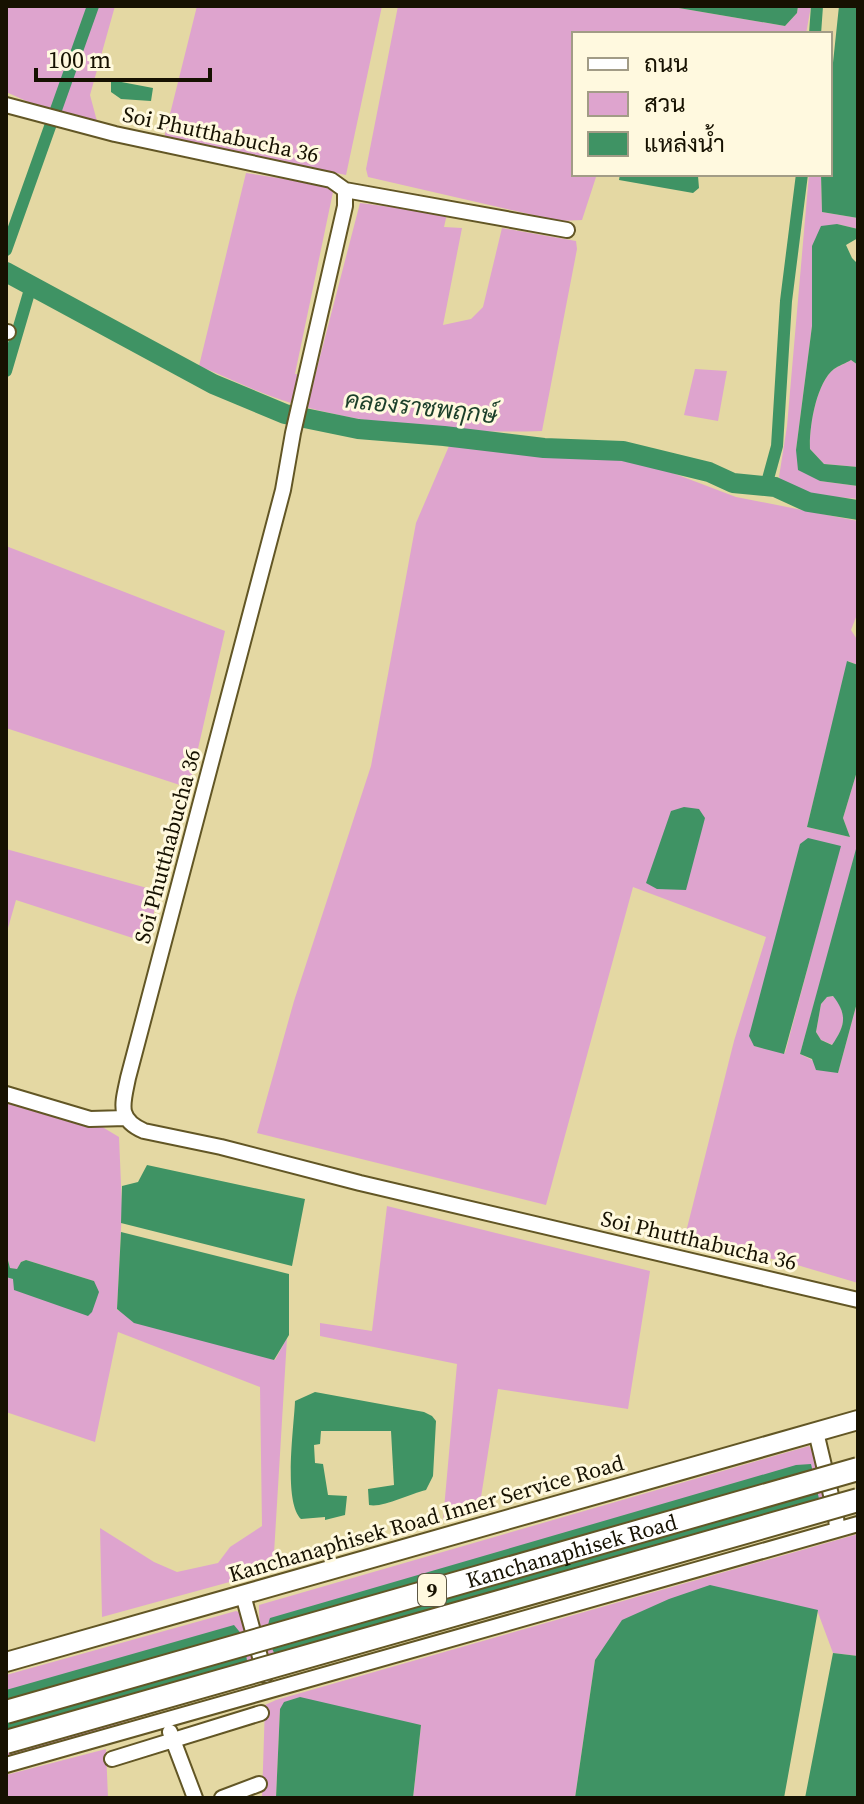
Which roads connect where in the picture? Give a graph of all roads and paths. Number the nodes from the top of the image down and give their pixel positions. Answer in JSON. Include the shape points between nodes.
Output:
{"nodes":[{"id":1,"x":6,"y":105,"type":"edge"},
{"id":2,"x":345,"y":190,"type":"junction"},
{"id":3,"x":567,"y":230,"type":"dead end"},
{"id":4,"x":6,"y":1094,"type":"edge"},
{"id":5,"x":126,"y":1118,"type":"junction"},
{"id":6,"x":858,"y":1300,"type":"edge"},
{"id":7,"x":858,"y":1420,"type":"edge"},
{"id":8,"x":816,"y":1432,"type":"junction"},
{"id":9,"x":858,"y":1469,"type":"edge"},
{"id":10,"x":858,"y":1500,"type":"edge"},
{"id":11,"x":858,"y":1524,"type":"edge"},
{"id":12,"x":837,"y":1530,"type":"junction"},
{"id":13,"x":243,"y":1595,"type":"junction"},
{"id":14,"x":6,"y":1662,"type":"edge"},
{"id":15,"x":269,"y":1691,"type":"junction"},
{"id":16,"x":6,"y":1712,"type":"edge"},
{"id":17,"x":261,"y":1713,"type":"dead end"},
{"id":18,"x":165,"y":1720,"type":"junction"},
{"id":19,"x":173,"y":1739,"type":"junction"},
{"id":20,"x":6,"y":1742,"type":"edge"},
{"id":21,"x":112,"y":1759,"type":"dead end"},
{"id":22,"x":6,"y":1765,"type":"edge"},
{"id":23,"x":259,"y":1784,"type":"dead end"},
{"id":24,"x":195,"y":1798,"type":"edge"},
{"id":25,"x":222,"y":1798,"type":"edge"}],
"edges":[{"from":1,"to":2,"type":"street","name":"Soi Phutthabucha 36","via":[[70,124],[331,180]]},
{"from":2,"to":3,"type":"street"},
{"from":2,"to":5,"type":"street","name":"Soi Phutthabucha 36","via":[[283,490],[128,1078],[122,1108]]},
{"from":4,"to":5,"type":"street","via":[[90,1119]]},
{"from":5,"to":6,"type":"street","name":"Soi Phutthabucha 36","via":[[144,1131]]},
{"from":7,"to":8,"type":"main road","name":"Kanchanaphisek Road Inner Service Road"},
{"from":8,"to":12,"type":"street"},
{"from":8,"to":13,"type":"main road","name":"Kanchanaphisek Road Inner Service Road"},
{"from":9,"to":16,"type":"highway","name":"Kanchanaphisek Road","number":"9","bridge":true},
{"from":10,"to":20,"type":"highway","name":"Kanchanaphisek Road","number":"9","bridge":true},
{"from":11,"to":12,"type":"street"},
{"from":12,"to":15,"type":"street"},
{"from":13,"to":14,"type":"main road","name":"Kanchanaphisek Road Inner Service Road"},
{"from":13,"to":15,"type":"street"},
{"from":15,"to":18,"type":"street"},
{"from":17,"to":19,"type":"street"},
{"from":18,"to":19,"type":"street"},
{"from":18,"to":22,"type":"street"},
{"from":19,"to":21,"type":"street"},
{"from":19,"to":24,"type":"street"},
{"from":23,"to":25,"type":"street"}]}
